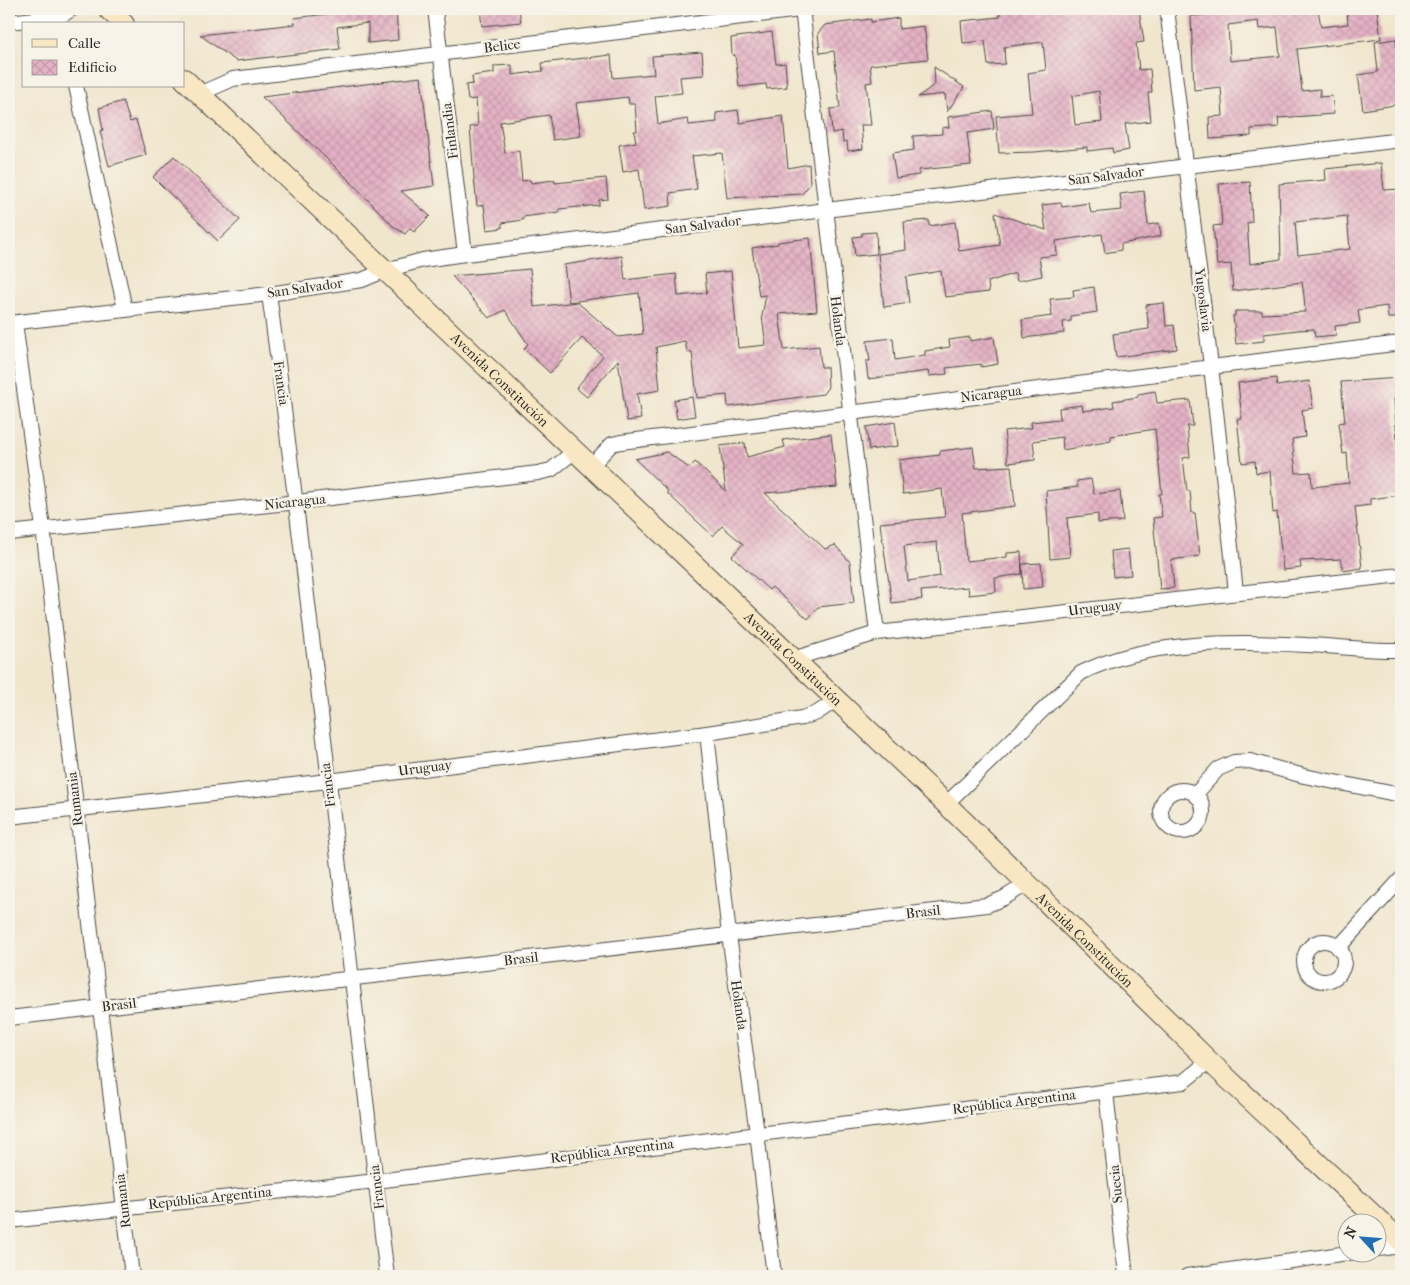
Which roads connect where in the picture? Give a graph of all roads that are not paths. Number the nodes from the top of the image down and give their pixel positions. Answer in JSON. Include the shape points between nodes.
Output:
{"nodes":[{"id":1,"x":108,"y":9,"type":"edge"},
{"id":2,"x":435,"y":9,"type":"edge"},
{"id":3,"x":804,"y":9,"type":"edge"},
{"id":4,"x":1167,"y":9,"type":"edge"},
{"id":5,"x":65,"y":16,"type":"edge"},
{"id":6,"x":9,"y":22,"type":"edge"},
{"id":7,"x":122,"y":22,"type":"edge"},
{"id":8,"x":441,"y":54,"type":"junction"},
{"id":9,"x":185,"y":80,"type":"edge"},
{"id":10,"x":76,"y":88,"type":"edge"},
{"id":11,"x":199,"y":94,"type":"junction"},
{"id":12,"x":1401,"y":140,"type":"edge"},
{"id":13,"x":1187,"y":166,"type":"junction"},
{"id":14,"x":824,"y":210,"type":"junction"},
{"id":15,"x":465,"y":254,"type":"junction"},
{"id":16,"x":386,"y":270,"type":"junction"},
{"id":17,"x":269,"y":294,"type":"junction"},
{"id":18,"x":125,"y":309,"type":"junction"},
{"id":19,"x":12,"y":323,"type":"edge"},
{"id":20,"x":1401,"y":343,"type":"edge"},
{"id":21,"x":1211,"y":366,"type":"junction"},
{"id":22,"x":849,"y":413,"type":"junction"},
{"id":23,"x":575,"y":451,"type":"junction"},
{"id":24,"x":591,"y":466,"type":"junction"},
{"id":25,"x":297,"y":502,"type":"junction"},
{"id":26,"x":43,"y":528,"type":"junction"},
{"id":27,"x":9,"y":532,"type":"edge"},
{"id":28,"x":1401,"y":576,"type":"edge"},
{"id":29,"x":1236,"y":592,"type":"junction"},
{"id":30,"x":877,"y":633,"type":"junction"},
{"id":31,"x":1401,"y":650,"type":"edge"},
{"id":32,"x":793,"y":659,"type":"junction"},
{"id":33,"x":836,"y":700,"type":"junction"},
{"id":34,"x":707,"y":733,"type":"junction"},
{"id":35,"x":328,"y":781,"type":"junction"},
{"id":36,"x":1195,"y":795,"type":"dead end"},
{"id":37,"x":1401,"y":795,"type":"edge"},
{"id":38,"x":946,"y":804,"type":"junction"},
{"id":39,"x":76,"y":809,"type":"junction"},
{"id":40,"x":9,"y":817,"type":"edge"},
{"id":41,"x":1401,"y":879,"type":"edge"},
{"id":42,"x":1028,"y":883,"type":"junction"},
{"id":43,"x":728,"y":935,"type":"junction"},
{"id":44,"x":1338,"y":948,"type":"dead end"},
{"id":45,"x":352,"y":978,"type":"junction"},
{"id":46,"x":100,"y":1007,"type":"junction"},
{"id":47,"x":9,"y":1018,"type":"edge"},
{"id":48,"x":1209,"y":1061,"type":"junction"},
{"id":49,"x":1106,"y":1092,"type":"junction"},
{"id":50,"x":757,"y":1133,"type":"junction"},
{"id":51,"x":376,"y":1181,"type":"junction"},
{"id":52,"x":124,"y":1207,"type":"junction"},
{"id":53,"x":9,"y":1221,"type":"edge"},
{"id":54,"x":1401,"y":1241,"type":"edge"},
{"id":55,"x":1401,"y":1246,"type":"edge"},
{"id":56,"x":1388,"y":1248,"type":"edge"},
{"id":57,"x":1338,"y":1254,"type":"edge"},
{"id":58,"x":132,"y":1276,"type":"edge"},
{"id":59,"x":387,"y":1276,"type":"edge"},
{"id":60,"x":774,"y":1276,"type":"edge"},
{"id":61,"x":1126,"y":1276,"type":"edge"},
{"id":62,"x":1187,"y":1276,"type":"edge"}],
"edges":[{"from":1,"to":7,"type":"main road"},
{"from":2,"to":8,"type":"street","name":"Finlandia"},
{"from":3,"to":8,"type":"street","name":"Belice"},
{"from":3,"to":14,"type":"street","name":"Holanda"},
{"from":4,"to":13,"type":"street","name":"Yugoslavia"},
{"from":5,"to":6,"type":"street"},
{"from":8,"to":11,"type":"street","name":"Belice","via":[[233,79]]},
{"from":8,"to":15,"type":"street","name":"Finlandia"},
{"from":9,"to":11,"type":"main road","name":"Avenida Constitución"},
{"from":10,"to":18,"type":"street"},
{"from":11,"to":16,"type":"main road","name":"Avenida Constitución"},
{"from":12,"to":13,"type":"street","name":"San Salvador"},
{"from":13,"to":14,"type":"street","name":"San Salvador"},
{"from":13,"to":21,"type":"street","name":"Yugoslavia"},
{"from":14,"to":15,"type":"street","name":"San Salvador"},
{"from":14,"to":22,"type":"street","name":"Holanda"},
{"from":15,"to":16,"type":"street","name":"San Salvador"},
{"from":16,"to":17,"type":"street","name":"San Salvador","via":[[362,280]]},
{"from":16,"to":23,"type":"main road","name":"Avenida Constitución"},
{"from":17,"to":18,"type":"street","name":"San Salvador"},
{"from":17,"to":25,"type":"street","name":"Francia"},
{"from":18,"to":19,"type":"street","name":"San Salvador"},
{"from":19,"to":26,"type":"street","name":"Rumania"},
{"from":20,"to":21,"type":"street","name":"Nicaragua"},
{"from":21,"to":22,"type":"street","name":"Nicaragua"},
{"from":21,"to":29,"type":"street","name":"Yugoslavia"},
{"from":22,"to":24,"type":"street","name":"Nicaragua","via":[[621,442],[612,444]]},
{"from":22,"to":30,"type":"street","name":"Holanda"},
{"from":23,"to":24,"type":"main road","name":"Avenida Constitución"},
{"from":23,"to":25,"type":"street","name":"Nicaragua","via":[[551,470],[538,473]]},
{"from":24,"to":32,"type":"main road","name":"Avenida Constitución"},
{"from":25,"to":26,"type":"street","name":"Nicaragua"},
{"from":25,"to":35,"type":"street","name":"Francia"},
{"from":26,"to":27,"type":"street","name":"Nicaragua"},
{"from":26,"to":39,"type":"street","name":"Rumania"},
{"from":28,"to":29,"type":"street","name":"Uruguay"},
{"from":29,"to":30,"type":"street","name":"Uruguay"},
{"from":30,"to":32,"type":"street","name":"Uruguay"},
{"from":31,"to":38,"type":"street","via":[[1304,644],[1198,644],[1101,663],[1081,673]]},
{"from":32,"to":33,"type":"main road","name":"Avenida Constitución"},
{"from":33,"to":34,"type":"street","name":"Uruguay","via":[[817,713],[802,718]]},
{"from":33,"to":38,"type":"main road","name":"Avenida Constitución"},
{"from":34,"to":35,"type":"street","name":"Uruguay"},
{"from":34,"to":43,"type":"street","name":"Holanda"},
{"from":35,"to":39,"type":"street","name":"Uruguay"},
{"from":35,"to":45,"type":"street","name":"Francia"},
{"from":36,"to":37,"type":"street","via":[[1218,769],[1234,762],[1250,761],[1304,776]]},
{"from":38,"to":42,"type":"main road","name":"Avenida Constitución"},
{"from":39,"to":40,"type":"street","name":"Uruguay"},
{"from":39,"to":46,"type":"street","name":"Rumania"},
{"from":41,"to":44,"type":"street"},
{"from":42,"to":43,"type":"street","name":"Brasil","via":[[987,905]]},
{"from":42,"to":48,"type":"main road","name":"Avenida Constitución"},
{"from":43,"to":45,"type":"street","name":"Brasil"},
{"from":43,"to":50,"type":"street","name":"Holanda"},
{"from":45,"to":46,"type":"street","name":"Brasil"},
{"from":45,"to":51,"type":"street","name":"Francia"},
{"from":46,"to":47,"type":"street","name":"Brasil"},
{"from":46,"to":52,"type":"street","name":"Rumania"},
{"from":48,"to":49,"type":"street","name":"República Argentina","via":[[1183,1082]]},
{"from":48,"to":54,"type":"main road","name":"Avenida Constitución"},
{"from":49,"to":50,"type":"street","name":"República Argentina"},
{"from":49,"to":61,"type":"street","name":"Suecia"},
{"from":50,"to":51,"type":"street","name":"República Argentina"},
{"from":50,"to":60,"type":"street","name":"Holanda"},
{"from":51,"to":52,"type":"street","name":"República Argentina"},
{"from":51,"to":59,"type":"street","name":"Francia"},
{"from":52,"to":53,"type":"street","name":"República Argentina"},
{"from":52,"to":58,"type":"street","name":"Rumania"},
{"from":55,"to":56,"type":"street"},
{"from":57,"to":62,"type":"street"}]}
